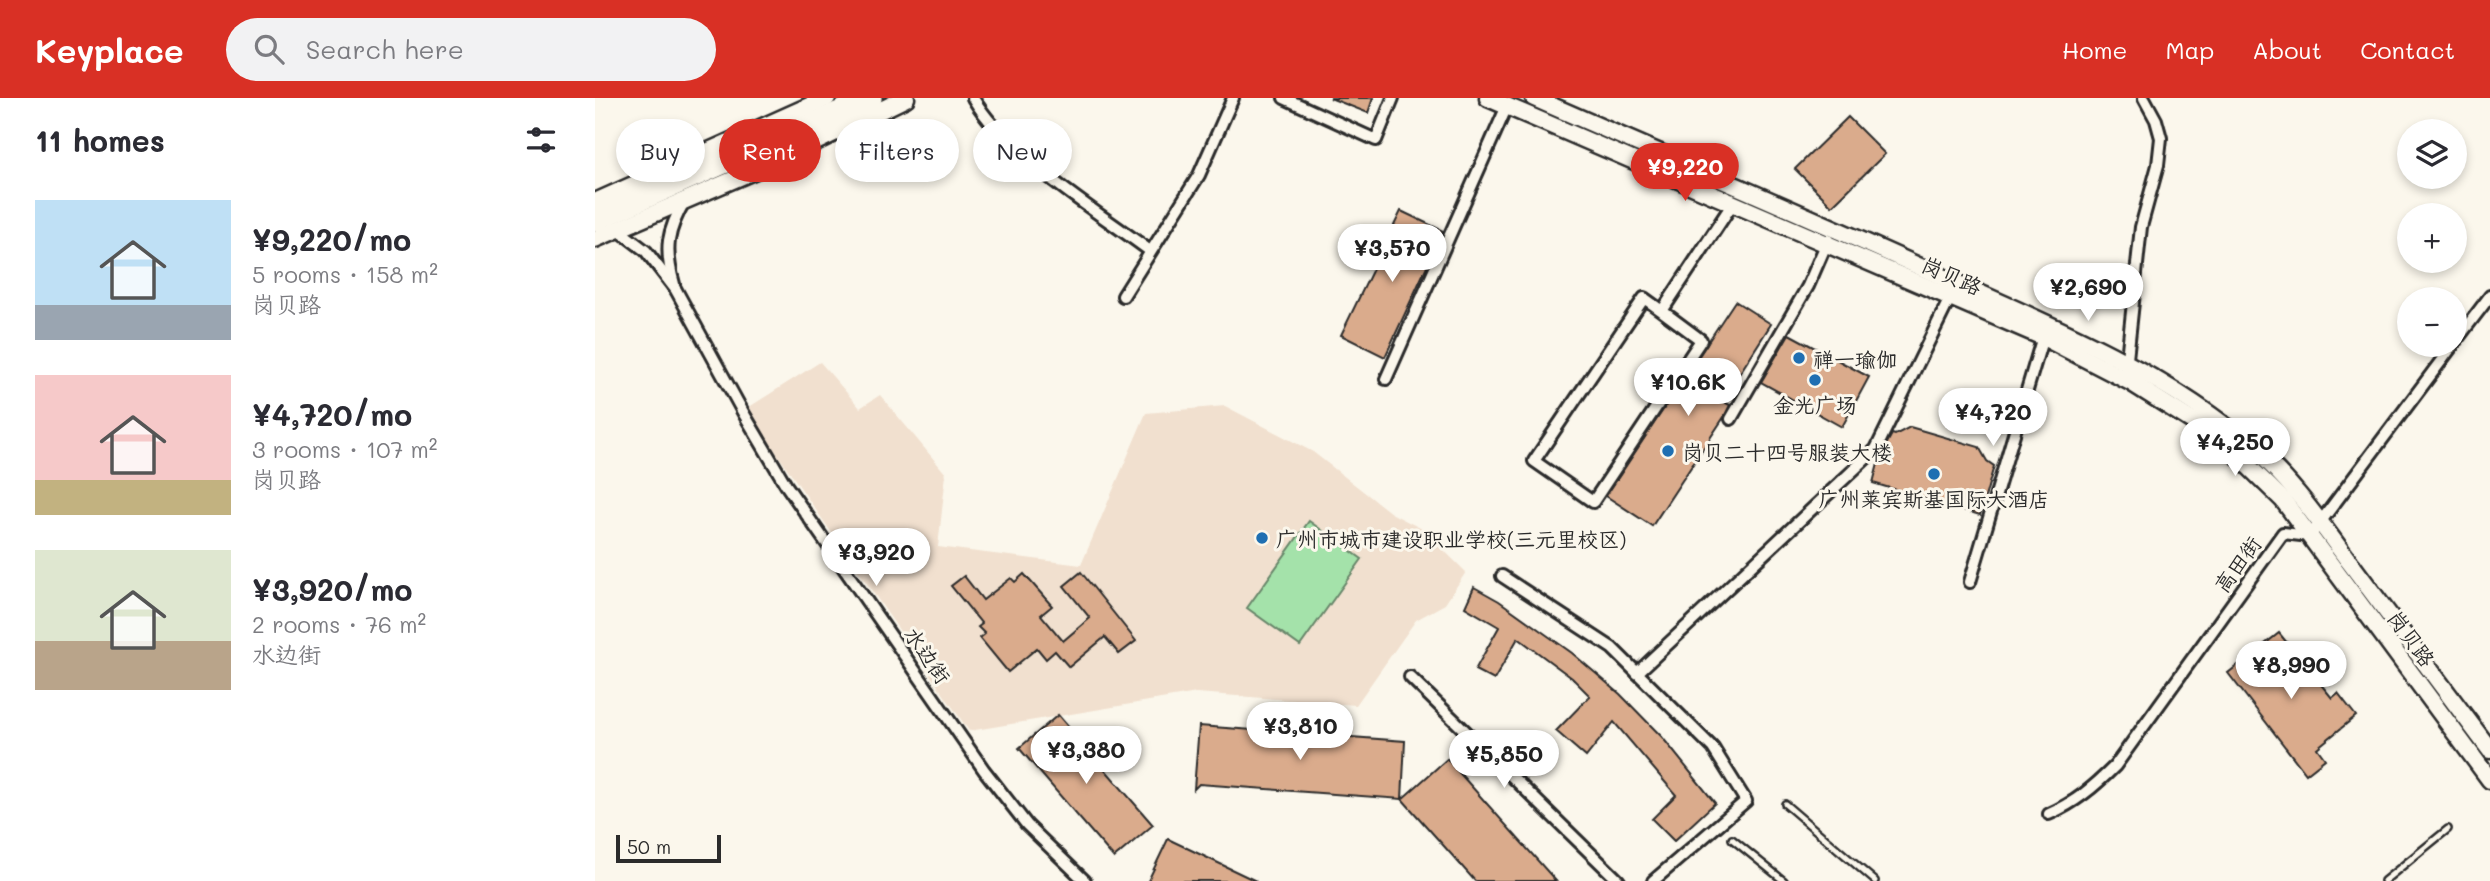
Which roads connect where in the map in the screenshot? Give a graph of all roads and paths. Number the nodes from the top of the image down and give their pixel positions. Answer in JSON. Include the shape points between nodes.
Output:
{"nodes":[{"id":1,"x":827,"y":98,"type":"edge"},
{"id":2,"x":871,"y":98,"type":"edge"},
{"id":3,"x":906,"y":98,"type":"edge"},
{"id":4,"x":973,"y":98,"type":"edge"},
{"id":5,"x":1233,"y":98,"type":"edge"},
{"id":6,"x":1284,"y":98,"type":"edge"},
{"id":7,"x":1392,"y":98,"type":"edge"},
{"id":8,"x":1488,"y":98,"type":"edge"},
{"id":9,"x":1534,"y":98,"type":"edge"},
{"id":10,"x":2144,"y":98,"type":"edge"},
{"id":11,"x":1507,"y":106,"type":"junction"},
{"id":12,"x":686,"y":200,"type":"junction"},
{"id":13,"x":595,"y":202,"type":"edge"},
{"id":14,"x":1733,"y":203,"type":"junction"},
{"id":15,"x":595,"y":220,"type":"edge"},
{"id":16,"x":617,"y":229,"type":"junction"},
{"id":17,"x":1830,"y":236,"type":"junction"},
{"id":18,"x":595,"y":239,"type":"edge"},
{"id":19,"x":1150,"y":251,"type":"junction"},
{"id":20,"x":676,"y":290,"type":"junction"},
{"id":21,"x":1954,"y":290,"type":"junction"},
{"id":22,"x":1123,"y":296,"type":"dead end"},
{"id":23,"x":2490,"y":296,"type":"edge"},
{"id":24,"x":1662,"y":311,"type":"junction"},
{"id":25,"x":2467,"y":326,"type":"edge"},
{"id":26,"x":2045,"y":331,"type":"junction"},
{"id":27,"x":2444,"y":357,"type":"edge"},
{"id":28,"x":2126,"y":363,"type":"junction"},
{"id":29,"x":1387,"y":379,"type":"dead end"},
{"id":30,"x":2126,"y":380,"type":"junction"},
{"id":31,"x":1731,"y":419,"type":"dead end"},
{"id":32,"x":2315,"y":529,"type":"junction"},
{"id":33,"x":1502,"y":576,"type":"dead end"},
{"id":34,"x":1970,"y":582,"type":"dead end"},
{"id":35,"x":1637,"y":673,"type":"junction"},
{"id":36,"x":1410,"y":677,"type":"dead end"},
{"id":37,"x":2490,"y":750,"type":"edge"},
{"id":38,"x":2490,"y":780,"type":"edge"},
{"id":39,"x":1785,"y":804,"type":"dead end"},
{"id":40,"x":2049,"y":814,"type":"dead end"},
{"id":41,"x":2448,"y":829,"type":"dead end"},
{"id":42,"x":1732,"y":839,"type":"dead end"},
{"id":43,"x":1085,"y":881,"type":"edge"},
{"id":44,"x":1619,"y":881,"type":"edge"},
{"id":45,"x":1653,"y":881,"type":"edge"},
{"id":46,"x":1784,"y":881,"type":"edge"},
{"id":47,"x":1875,"y":881,"type":"edge"},
{"id":48,"x":2383,"y":881,"type":"edge"}],
"edges":[{"from":1,"to":13,"type":"main road"},
{"from":2,"to":15,"type":"highway"},
{"from":3,"to":12,"type":"main road"},
{"from":4,"to":19,"type":"street","via":[[985,118],[1030,162]]},
{"from":5,"to":19,"type":"street","via":[[1199,175]]},
{"from":6,"to":7,"type":"street","via":[[1376,140]]},
{"from":8,"to":11,"type":"main road","name":"岗贝路"},
{"from":9,"to":17,"type":"main road","name":"岗贝路"},
{"from":10,"to":28,"type":"street","via":[[2161,138],[2141,227]]},
{"from":11,"to":14,"type":"main road","name":"岗贝路"},
{"from":11,"to":29,"type":"street"},
{"from":12,"to":16,"type":"main road"},
{"from":12,"to":20,"type":"street","via":[[667,245]]},
{"from":14,"to":17,"type":"main road","name":"岗贝路"},
{"from":14,"to":24,"type":"street"},
{"from":16,"to":18,"type":"main road"},
{"from":16,"to":20,"type":"street","via":[[646,251]]},
{"from":17,"to":21,"type":"main road","name":"岗贝路"},
{"from":17,"to":31,"type":"street","via":[[1808,286]]},
{"from":19,"to":22,"type":"street"},
{"from":20,"to":43,"type":"street","name":"水边街","via":[[786,485],[1007,800]]},
{"from":21,"to":26,"type":"main road","name":"岗贝路"},
{"from":21,"to":35,"type":"street","via":[[1876,449]]},
{"from":23,"to":25,"type":"street"},
{"from":24,"to":24,"type":"street","via":[[1701,340],[1594,502],[1534,461],[1644,298]]},
{"from":26,"to":28,"type":"main road","name":"岗贝路"},
{"from":26,"to":30,"type":"main road","name":"岗贝路"},
{"from":26,"to":34,"type":"street"},
{"from":27,"to":32,"type":"street"},
{"from":28,"to":30,"type":"street"},
{"from":28,"to":32,"type":"main road","name":"岗贝路","via":[[2203,410],[2255,450],[2283,476]]},
{"from":30,"to":32,"type":"main road","name":"岗贝路","via":[[2228,448]]},
{"from":32,"to":37,"type":"main road","name":"岗贝路"},
{"from":32,"to":38,"type":"main road","name":"岗贝路"},
{"from":32,"to":40,"type":"street","name":"高田街","via":[[2283,533],[2115,766],[2093,787]]},
{"from":33,"to":35,"type":"street","via":[[1612,648]]},
{"from":35,"to":45,"type":"street","via":[[1713,748],[1746,801]]},
{"from":36,"to":44,"type":"street"},
{"from":39,"to":47,"type":"lane"},
{"from":41,"to":48,"type":"lane"},
{"from":42,"to":46,"type":"lane"}]}
